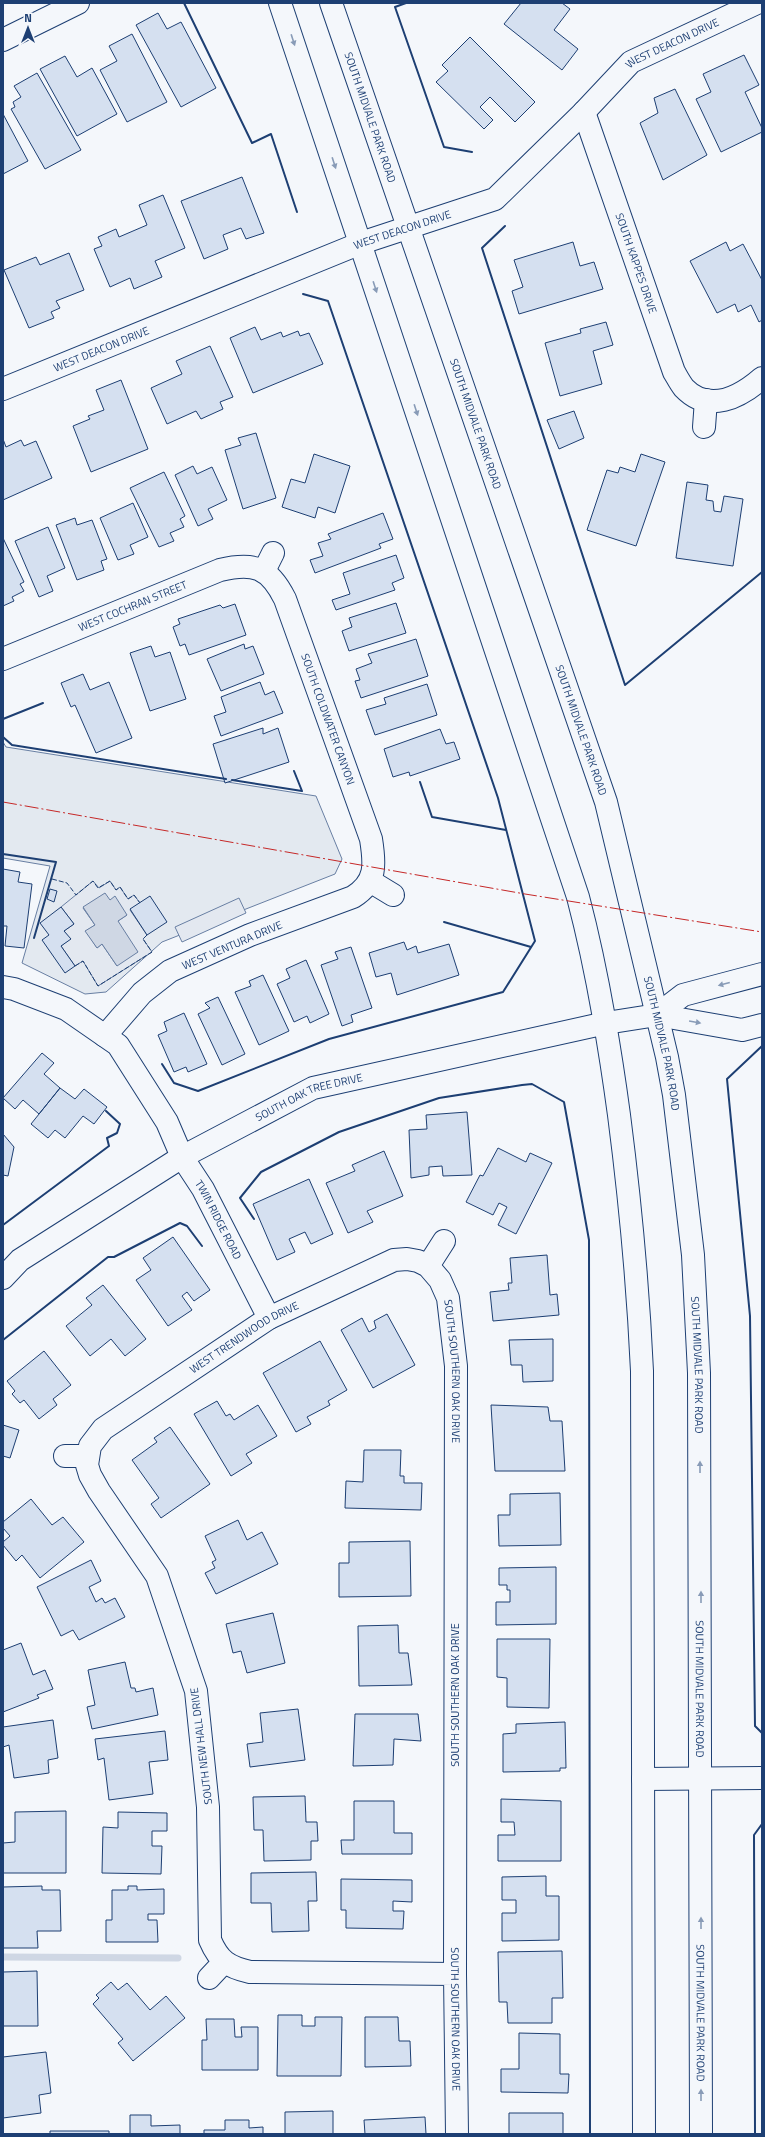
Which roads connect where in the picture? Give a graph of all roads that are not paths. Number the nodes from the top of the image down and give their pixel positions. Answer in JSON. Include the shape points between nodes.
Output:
{"nodes":[{"id":1,"x":78,"y":3,"type":"edge"},
{"id":2,"x":280,"y":3,"type":"edge"},
{"id":3,"x":331,"y":3,"type":"edge"},
{"id":4,"x":757,"y":3,"type":"edge"},
{"id":5,"x":3,"y":40,"type":"edge"},
{"id":6,"x":584,"y":112,"type":"junction"},
{"id":7,"x":408,"y":226,"type":"junction"},
{"id":8,"x":360,"y":243,"type":"junction"},
{"id":9,"x":762,"y":378,"type":"edge"},
{"id":10,"x":3,"y":389,"type":"edge"},
{"id":11,"x":706,"y":400,"type":"junction"},
{"id":12,"x":704,"y":427,"type":"dead end"},
{"id":13,"x":268,"y":562,"type":"joint"},
{"id":14,"x":3,"y":659,"type":"edge"},
{"id":15,"x":371,"y":878,"type":"junction"},
{"id":16,"x":393,"y":895,"type":"dead end"},
{"id":17,"x":762,"y":974,"type":"edge"},
{"id":18,"x":3,"y":987,"type":"edge"},
{"id":19,"x":657,"y":1015,"type":"junction"},
{"id":20,"x":606,"y":1023,"type":"junction"},
{"id":21,"x":762,"y":1025,"type":"edge"},
{"id":22,"x":105,"y":1036,"type":"junction"},
{"id":23,"x":182,"y":1157,"type":"junction"},
{"id":24,"x":444,"y":1241,"type":"dead end"},
{"id":25,"x":427,"y":1265,"type":"junction"},
{"id":26,"x":3,"y":1278,"type":"edge"},
{"id":27,"x":269,"y":1318,"type":"junction"},
{"id":28,"x":65,"y":1456,"type":"dead end"},
{"id":29,"x":88,"y":1456,"type":"junction"},
{"id":30,"x":762,"y":1778,"type":"edge"},
{"id":31,"x":643,"y":1779,"type":"junction"},
{"id":32,"x":701,"y":1779,"type":"junction"},
{"id":33,"x":224,"y":1962,"type":"junction"},
{"id":34,"x":455,"y":1974,"type":"junction"},
{"id":35,"x":209,"y":1978,"type":"dead end"},
{"id":36,"x":457,"y":2134,"type":"edge"},
{"id":37,"x":644,"y":2134,"type":"edge"},
{"id":38,"x":701,"y":2134,"type":"edge"}],
"edges":[{"from":1,"to":5,"type":"street"},
{"from":2,"to":8,"type":"street","one_way":true},
{"from":3,"to":7,"type":"street","name":"SOUTH MIDVALE PARK ROAD"},
{"from":4,"to":6,"type":"street","name":"WEST DEACON DRIVE","via":[[631,62],[588,104]]},
{"from":6,"to":7,"type":"street","name":"WEST DEACON DRIVE","via":[[495,199]]},
{"from":6,"to":11,"type":"street","name":"SOUTH KAPPES DRIVE","via":[[674,372],[684,387],[699,399]]},
{"from":7,"to":8,"type":"street","name":"WEST DEACON DRIVE"},
{"from":7,"to":19,"type":"street","name":"SOUTH MIDVALE PARK ROAD","via":[[606,802]]},
{"from":8,"to":10,"type":"street","name":"WEST DEACON DRIVE"},
{"from":8,"to":20,"type":"street","one_way":true,"via":[[578,897]]},
{"from":9,"to":11,"type":"street","via":[[746,392],[730,399]]},
{"from":11,"to":12,"type":"street"},
{"from":13,"to":14,"type":"street","name":"WEST COCHRAN STREET","via":[[220,570]]},
{"from":13,"to":15,"type":"street","name":"SOUTH COLDWATER CANYON","via":[[290,614],[370,839],[374,862]]},
{"from":15,"to":16,"type":"street"},
{"from":15,"to":22,"type":"street","name":"WEST VENTURA DRIVE","via":[[363,891],[353,897],[250,935],[170,971],[142,993]]},
{"from":17,"to":19,"type":"street","one_way":true,"via":[[683,995]]},
{"from":18,"to":22,"type":"street","name":"TWIN RIDGE ROAD","via":[[66,1009]]},
{"from":19,"to":20,"type":"street","name":"SOUTH OAK TREE DRIVE"},
{"from":19,"to":21,"type":"street","one_way":true,"via":[[742,1030]]},
{"from":32,"to":19,"type":"street","name":"SOUTH MIDVALE PARK ROAD","one_way":true,"via":[[700,1420],[696,1294],[680,1136]]},
{"from":20,"to":23,"type":"street","name":"SOUTH OAK TREE DRIVE","via":[[313,1088]]},
{"from":20,"to":31,"type":"street","via":[[631,1212],[640,1332],[643,1439]]},
{"from":22,"to":23,"type":"street","name":"TWIN RIDGE ROAD","via":[[118,1045],[167,1122]]},
{"from":23,"to":26,"type":"street","name":"SOUTH OAK TREE DRIVE","via":[[20,1260]]},
{"from":23,"to":27,"type":"street","name":"TWIN RIDGE ROAD","via":[[203,1189]]},
{"from":24,"to":25,"type":"street"},
{"from":25,"to":27,"type":"street","name":"WEST TRENDWOOD DRIVE","via":[[407,1259],[381,1265]]},
{"from":25,"to":34,"type":"street","name":"SOUTH SOUTHERN OAK DRIVE","via":[[440,1280],[448,1298],[456,1366]]},
{"from":27,"to":29,"type":"street","name":"WEST TRENDWOOD DRIVE","via":[[103,1428],[90,1446]]},
{"from":28,"to":29,"type":"street"},
{"from":29,"to":33,"type":"street","name":"SOUTH NEW HALL DRIVE","via":[[90,1475],[99,1491],[158,1576],[196,1691],[208,1808],[210,1940],[215,1952]]},
{"from":30,"to":32,"type":"street"},
{"from":31,"to":32,"type":"street"},
{"from":31,"to":37,"type":"street"},
{"from":38,"to":32,"type":"street","name":"SOUTH MIDVALE PARK ROAD","one_way":true},
{"from":33,"to":34,"type":"street","via":[[233,1968],[271,1974]]},
{"from":33,"to":35,"type":"street"},
{"from":34,"to":36,"type":"street","name":"SOUTH SOUTHERN OAK DRIVE"}]}
